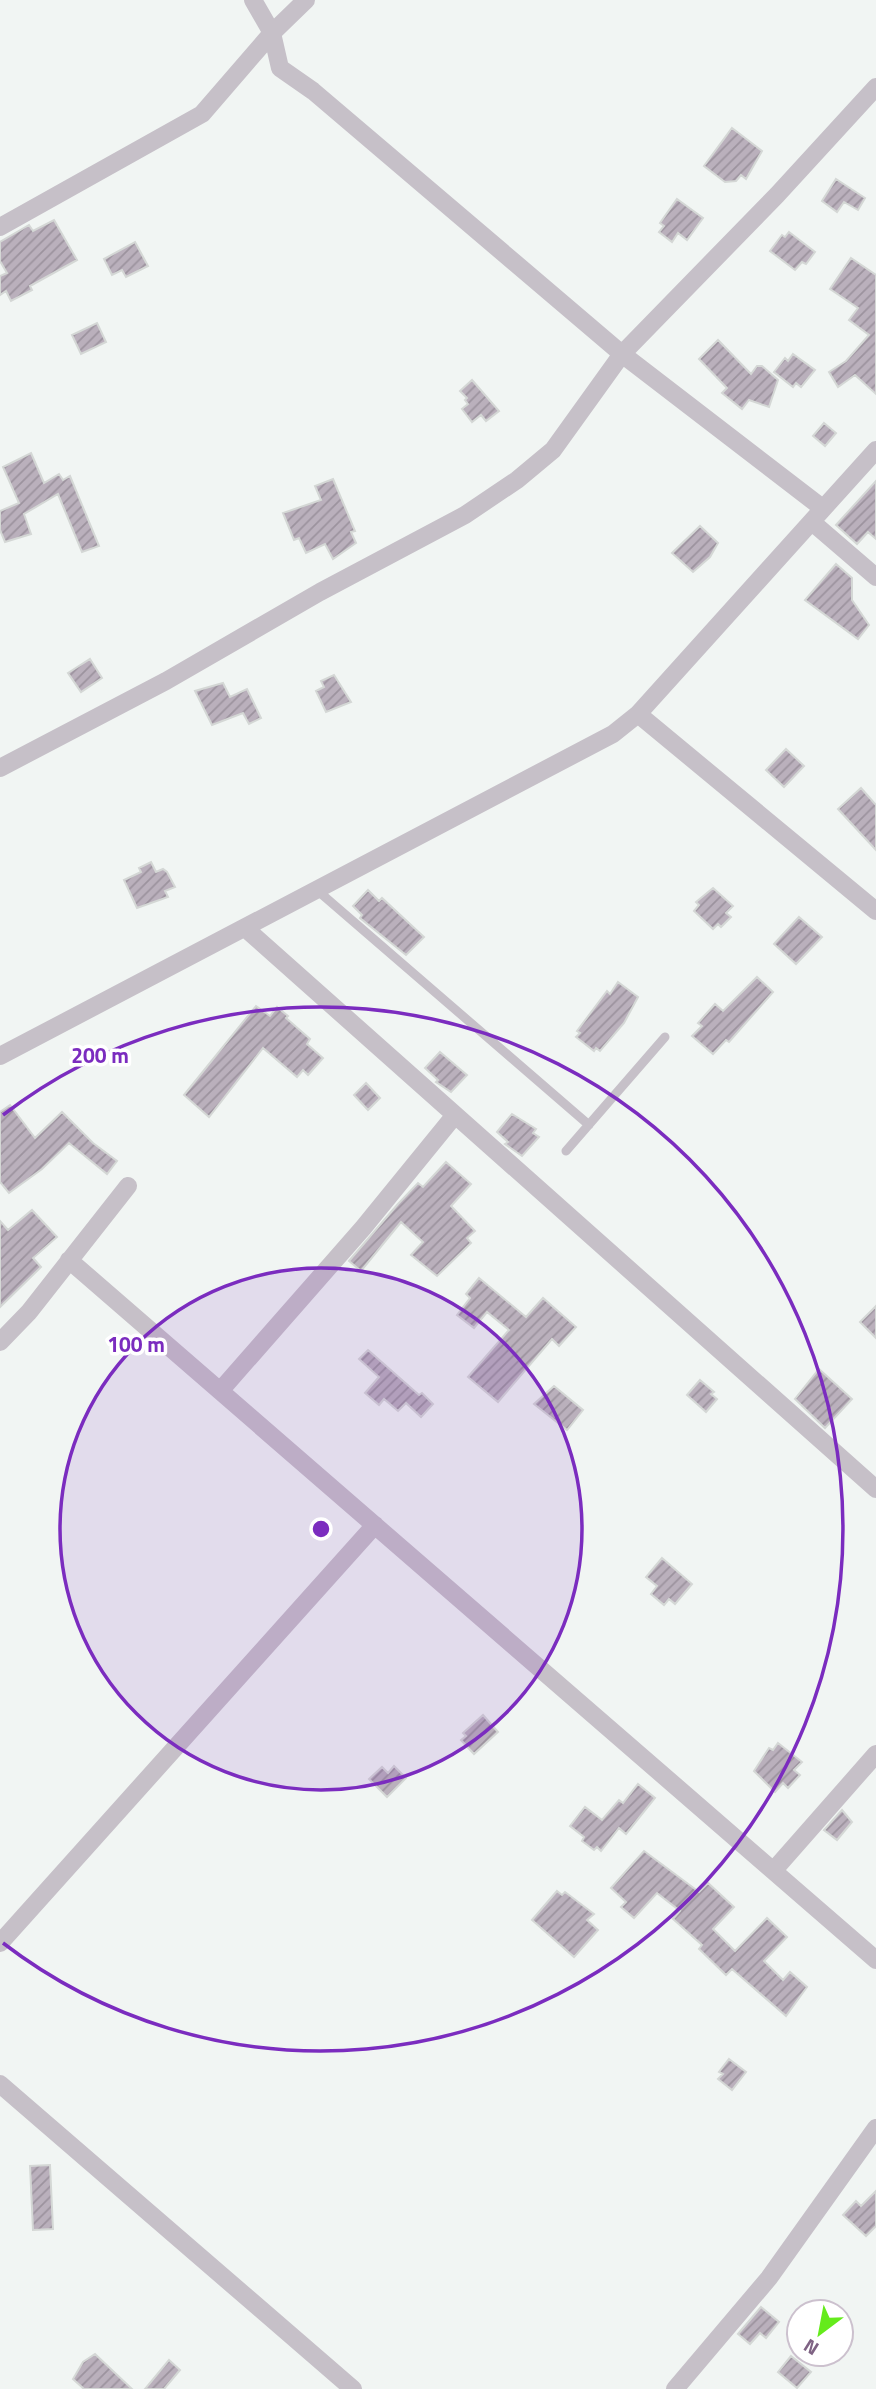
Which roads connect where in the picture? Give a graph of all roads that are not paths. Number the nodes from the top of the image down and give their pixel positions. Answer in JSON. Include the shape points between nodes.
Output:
{"nodes":[{"id":1,"x":253,"y":0,"type":"edge"},
{"id":2,"x":306,"y":0,"type":"edge"},
{"id":3,"x":272,"y":33,"type":"junction"},
{"id":4,"x":876,"y":87,"type":"edge"},
{"id":5,"x":0,"y":226,"type":"edge"},
{"id":6,"x":622,"y":354,"type":"junction"},
{"id":7,"x":874,"y":456,"type":"edge"},
{"id":8,"x":817,"y":514,"type":"junction"},
{"id":9,"x":876,"y":577,"type":"edge"},
{"id":10,"x":638,"y":714,"type":"junction"},
{"id":11,"x":0,"y":768,"type":"edge"},
{"id":12,"x":318,"y":891,"type":"junction"},
{"id":13,"x":876,"y":911,"type":"edge"},
{"id":14,"x":245,"y":928,"type":"junction"},
{"id":15,"x":664,"y":1037,"type":"dead end"},
{"id":16,"x":0,"y":1056,"type":"edge"},
{"id":17,"x":455,"y":1115,"type":"junction"},
{"id":18,"x":589,"y":1125,"type":"junction"},
{"id":19,"x":566,"y":1151,"type":"dead end"},
{"id":20,"x":128,"y":1186,"type":"dead end"},
{"id":21,"x":69,"y":1260,"type":"junction"},
{"id":22,"x":0,"y":1342,"type":"edge"},
{"id":23,"x":220,"y":1391,"type":"junction"},
{"id":24,"x":876,"y":1489,"type":"edge"},
{"id":25,"x":375,"y":1525,"type":"junction"},
{"id":26,"x":876,"y":1754,"type":"edge"},
{"id":27,"x":774,"y":1870,"type":"junction"},
{"id":28,"x":0,"y":1943,"type":"edge"},
{"id":29,"x":876,"y":1960,"type":"edge"},
{"id":30,"x":0,"y":2084,"type":"edge"},
{"id":31,"x":876,"y":2128,"type":"edge"},
{"id":32,"x":353,"y":2389,"type":"edge"},
{"id":33,"x":675,"y":2389,"type":"edge"}],
"edges":[{"from":1,"to":3,"type":"street"},
{"from":2,"to":3,"type":"street"},
{"from":3,"to":5,"type":"street","via":[[202,114]]},
{"from":3,"to":6,"type":"street","via":[[280,68],[324,100]]},
{"from":4,"to":6,"type":"street"},
{"from":6,"to":8,"type":"street"},
{"from":6,"to":11,"type":"street","via":[[553,450],[465,515]]},
{"from":7,"to":8,"type":"street"},
{"from":8,"to":9,"type":"street"},
{"from":8,"to":10,"type":"street"},
{"from":10,"to":12,"type":"street","via":[[613,734]]},
{"from":10,"to":13,"type":"street"},
{"from":12,"to":14,"type":"street"},
{"from":12,"to":18,"type":"lane"},
{"from":14,"to":16,"type":"street"},
{"from":14,"to":17,"type":"street"},
{"from":15,"to":18,"type":"lane"},
{"from":17,"to":23,"type":"street"},
{"from":17,"to":24,"type":"street"},
{"from":18,"to":19,"type":"lane"},
{"from":20,"to":21,"type":"street"},
{"from":21,"to":22,"type":"street"},
{"from":21,"to":23,"type":"street"},
{"from":23,"to":25,"type":"street"},
{"from":25,"to":27,"type":"street"},
{"from":25,"to":28,"type":"street"},
{"from":26,"to":27,"type":"street"},
{"from":27,"to":29,"type":"street"},
{"from":30,"to":32,"type":"street"},
{"from":31,"to":33,"type":"street","via":[[769,2278]]}]}
